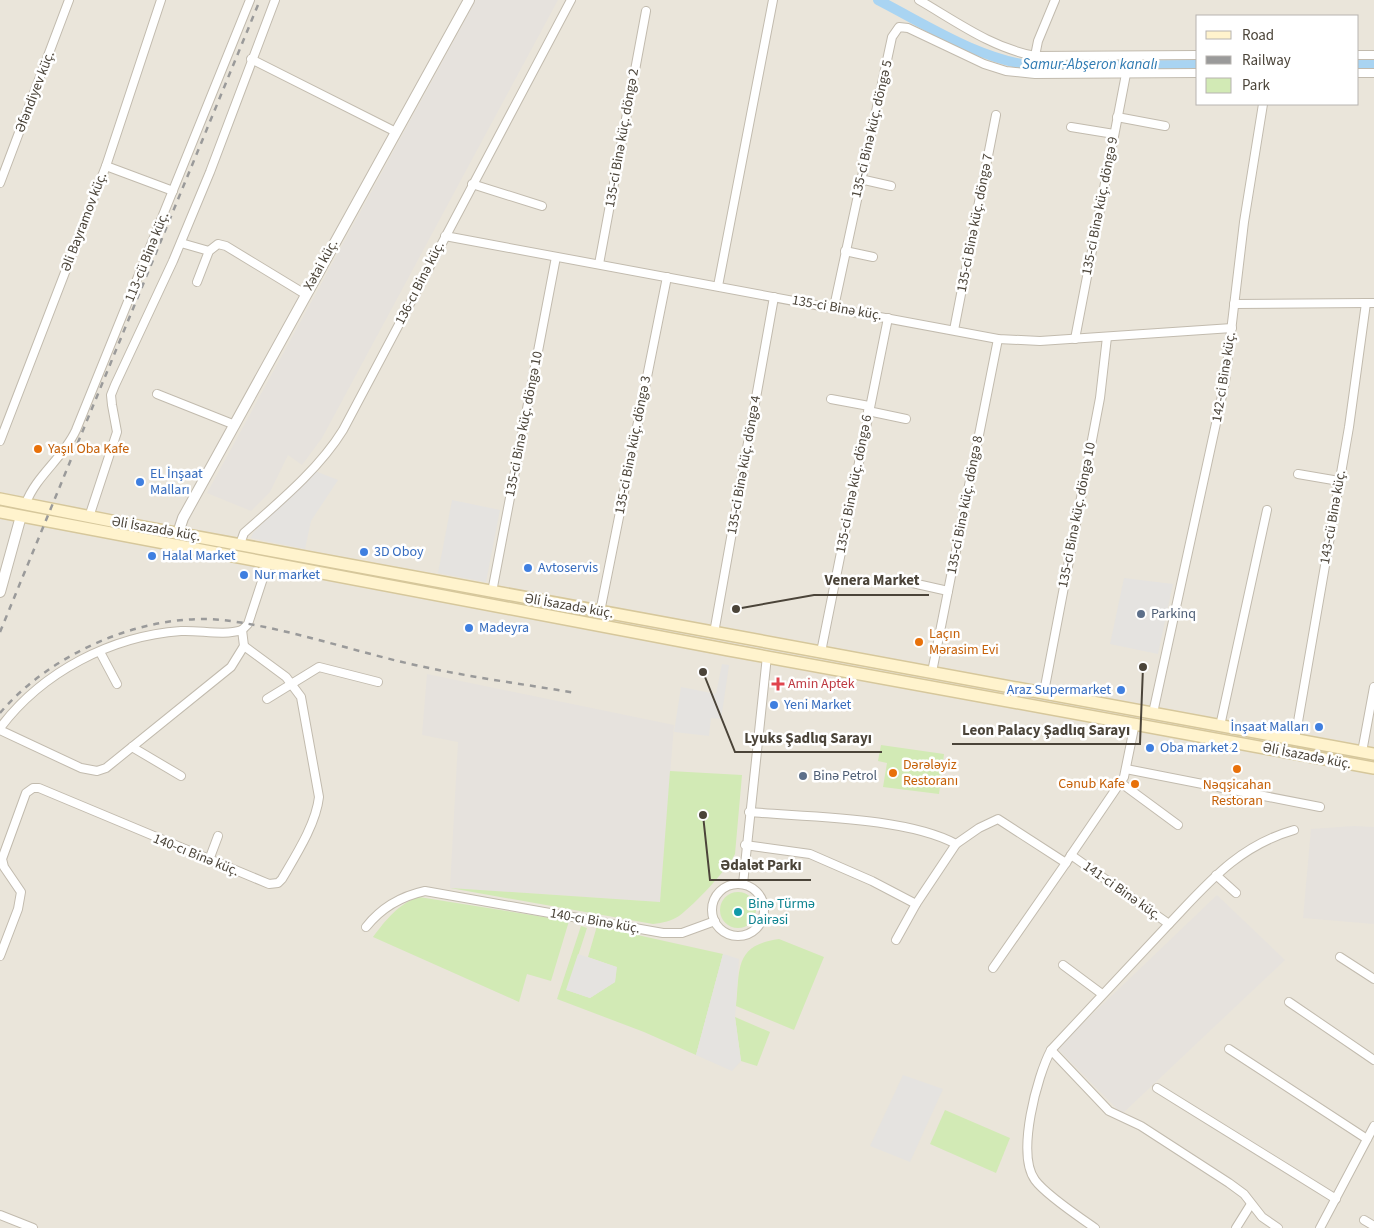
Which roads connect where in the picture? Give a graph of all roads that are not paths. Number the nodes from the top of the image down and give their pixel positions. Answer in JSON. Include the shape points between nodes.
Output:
{"nodes":[{"id":1,"x":70,"y":0,"type":"edge"},
{"id":2,"x":161,"y":0,"type":"edge"},
{"id":3,"x":250,"y":0,"type":"edge"},
{"id":4,"x":275,"y":0,"type":"edge"},
{"id":5,"x":571,"y":0,"type":"edge"},
{"id":6,"x":773,"y":0,"type":"edge"},
{"id":7,"x":920,"y":0,"type":"edge"},
{"id":8,"x":1055,"y":0,"type":"edge"},
{"id":9,"x":467,"y":1,"type":"edge"},
{"id":10,"x":646,"y":11,"type":"dead end"},
{"id":11,"x":1196,"y":55,"type":"edge"},
{"id":12,"x":1359,"y":55,"type":"edge"},
{"id":13,"x":1374,"y":55,"type":"edge"},
{"id":14,"x":1035,"y":56,"type":"junction"},
{"id":15,"x":251,"y":59,"type":"junction"},
{"id":16,"x":1196,"y":73,"type":"edge"},
{"id":17,"x":1359,"y":73,"type":"edge"},
{"id":18,"x":1126,"y":74,"type":"junction"},
{"id":19,"x":1374,"y":74,"type":"edge"},
{"id":20,"x":1263,"y":105,"type":"edge"},
{"id":21,"x":996,"y":115,"type":"dead end"},
{"id":22,"x":1117,"y":117,"type":"junction"},
{"id":23,"x":1165,"y":126,"type":"dead end"},
{"id":24,"x":1071,"y":127,"type":"dead end"},
{"id":25,"x":396,"y":132,"type":"junction"},
{"id":26,"x":1114,"y":134,"type":"junction"},
{"id":27,"x":106,"y":166,"type":"junction"},
{"id":28,"x":860,"y":179,"type":"junction"},
{"id":29,"x":0,"y":183,"type":"edge"},
{"id":30,"x":472,"y":184,"type":"junction"},
{"id":31,"x":891,"y":186,"type":"dead end"},
{"id":32,"x":173,"y":190,"type":"junction"},
{"id":33,"x":542,"y":206,"type":"dead end"},
{"id":34,"x":445,"y":236,"type":"junction"},
{"id":35,"x":180,"y":243,"type":"junction"},
{"id":36,"x":209,"y":251,"type":"junction"},
{"id":37,"x":845,"y":251,"type":"junction"},
{"id":38,"x":556,"y":256,"type":"junction"},
{"id":39,"x":873,"y":256,"type":"dead end"},
{"id":40,"x":599,"y":264,"type":"junction"},
{"id":41,"x":667,"y":277,"type":"junction"},
{"id":42,"x":197,"y":282,"type":"dead end"},
{"id":43,"x":718,"y":286,"type":"junction"},
{"id":44,"x":305,"y":294,"type":"junction"},
{"id":45,"x":774,"y":297,"type":"junction"},
{"id":46,"x":1370,"y":303,"type":"edge"},
{"id":47,"x":1234,"y":304,"type":"junction"},
{"id":48,"x":834,"y":307,"type":"junction"},
{"id":49,"x":888,"y":318,"type":"junction"},
{"id":50,"x":1232,"y":328,"type":"junction"},
{"id":51,"x":954,"y":330,"type":"junction"},
{"id":52,"x":1107,"y":337,"type":"junction"},
{"id":53,"x":998,"y":339,"type":"junction"},
{"id":54,"x":1075,"y":339,"type":"junction"},
{"id":55,"x":157,"y":394,"type":"dead end"},
{"id":56,"x":831,"y":399,"type":"dead end"},
{"id":57,"x":868,"y":408,"type":"junction"},
{"id":58,"x":906,"y":419,"type":"dead end"},
{"id":59,"x":235,"y":426,"type":"junction"},
{"id":60,"x":0,"y":441,"type":"edge"},
{"id":61,"x":1298,"y":474,"type":"dead end"},
{"id":62,"x":1339,"y":481,"type":"junction"},
{"id":63,"x":0,"y":499,"type":"edge"},
{"id":64,"x":26,"y":503,"type":"junction"},
{"id":65,"x":1267,"y":510,"type":"dead end"},
{"id":66,"x":0,"y":512,"type":"edge"},
{"id":67,"x":21,"y":516,"type":"junction"},
{"id":68,"x":89,"y":516,"type":"junction"},
{"id":69,"x":178,"y":532,"type":"junction"},
{"id":70,"x":240,"y":544,"type":"junction"},
{"id":71,"x":175,"y":546,"type":"junction"},
{"id":72,"x":268,"y":563,"type":"junction"},
{"id":73,"x":908,"y":582,"type":"dead end"},
{"id":74,"x":948,"y":591,"type":"junction"},
{"id":75,"x":0,"y":592,"type":"edge"},
{"id":76,"x":492,"y":592,"type":"junction"},
{"id":77,"x":600,"y":612,"type":"junction"},
{"id":78,"x":242,"y":630,"type":"junction"},
{"id":79,"x":714,"y":633,"type":"junction"},
{"id":80,"x":770,"y":642,"type":"junction"},
{"id":81,"x":244,"y":646,"type":"junction"},
{"id":82,"x":100,"y":652,"type":"junction"},
{"id":83,"x":821,"y":652,"type":"junction"},
{"id":84,"x":767,"y":656,"type":"junction"},
{"id":85,"x":932,"y":672,"type":"junction"},
{"id":86,"x":378,"y":682,"type":"dead end"},
{"id":87,"x":117,"y":684,"type":"dead end"},
{"id":88,"x":294,"y":684,"type":"junction"},
{"id":89,"x":1374,"y":687,"type":"edge"},
{"id":90,"x":1044,"y":692,"type":"junction"},
{"id":91,"x":267,"y":699,"type":"dead end"},
{"id":92,"x":1138,"y":710,"type":"junction"},
{"id":93,"x":1154,"y":713,"type":"junction"},
{"id":94,"x":1135,"y":723,"type":"junction"},
{"id":95,"x":1151,"y":726,"type":"junction"},
{"id":96,"x":1220,"y":726,"type":"junction"},
{"id":97,"x":0,"y":729,"type":"edge"},
{"id":98,"x":1295,"y":739,"type":"junction"},
{"id":99,"x":132,"y":747,"type":"junction"},
{"id":100,"x":1362,"y":752,"type":"junction"},
{"id":101,"x":1374,"y":754,"type":"edge"},
{"id":102,"x":1374,"y":768,"type":"edge"},
{"id":103,"x":1126,"y":769,"type":"junction"},
{"id":104,"x":181,"y":776,"type":"dead end"},
{"id":105,"x":1121,"y":783,"type":"junction"},
{"id":106,"x":1320,"y":807,"type":"dead end"},
{"id":107,"x":749,"y":812,"type":"junction"},
{"id":108,"x":1178,"y":825,"type":"dead end"},
{"id":109,"x":1294,"y":830,"type":"dead end"},
{"id":110,"x":218,"y":836,"type":"dead end"},
{"id":111,"x":3,"y":841,"type":"edge"},
{"id":112,"x":956,"y":844,"type":"junction"},
{"id":113,"x":745,"y":845,"type":"junction"},
{"id":114,"x":1071,"y":855,"type":"junction"},
{"id":115,"x":209,"y":860,"type":"junction"},
{"id":116,"x":1066,"y":862,"type":"junction"},
{"id":117,"x":1216,"y":875,"type":"junction"},
{"id":118,"x":742,"y":884,"type":"junction"},
{"id":119,"x":1236,"y":893,"type":"dead end"},
{"id":120,"x":916,"y":904,"type":"junction"},
{"id":121,"x":715,"y":921,"type":"junction"},
{"id":122,"x":1168,"y":924,"type":"junction"},
{"id":123,"x":366,"y":927,"type":"dead end"},
{"id":124,"x":896,"y":940,"type":"dead end"},
{"id":125,"x":0,"y":956,"type":"edge"},
{"id":126,"x":1340,"y":957,"type":"dead end"},
{"id":127,"x":1064,"y":965,"type":"dead end"},
{"id":128,"x":993,"y":968,"type":"dead end"},
{"id":129,"x":1374,"y":979,"type":"edge"},
{"id":130,"x":1102,"y":994,"type":"junction"},
{"id":131,"x":1288,"y":1002,"type":"dead end"},
{"id":132,"x":1229,"y":1049,"type":"dead end"},
{"id":133,"x":1050,"y":1050,"type":"junction"},
{"id":134,"x":1374,"y":1060,"type":"edge"},
{"id":135,"x":1157,"y":1088,"type":"dead end"},
{"id":136,"x":1374,"y":1126,"type":"edge"},
{"id":137,"x":1367,"y":1139,"type":"junction"},
{"id":138,"x":1336,"y":1199,"type":"junction"},
{"id":139,"x":1251,"y":1204,"type":"junction"},
{"id":140,"x":0,"y":1215,"type":"edge"},
{"id":141,"x":1364,"y":1220,"type":"dead end"},
{"id":142,"x":1374,"y":1226,"type":"edge"},
{"id":143,"x":32,"y":1228,"type":"edge"},
{"id":144,"x":1095,"y":1228,"type":"edge"},
{"id":145,"x":1236,"y":1228,"type":"edge"},
{"id":146,"x":1278,"y":1228,"type":"edge"},
{"id":147,"x":1320,"y":1228,"type":"edge"}],
"edges":[{"from":1,"to":29,"type":"street","name":"Əfəndiyev küç."},
{"from":2,"to":27,"type":"street","name":"Əli Bayramov küç."},
{"from":3,"to":32,"type":"street","name":"113-cü Binə küç."},
{"from":4,"to":15,"type":"street"},
{"from":5,"to":30,"type":"street","name":"136-cı Binə küç."},
{"from":6,"to":43,"type":"street"},
{"from":7,"to":14,"type":"street","via":[[1000,47]]},
{"from":8,"to":14,"type":"street"},
{"from":9,"to":25,"type":"street","name":"Xətai küç."},
{"from":10,"to":40,"type":"street","name":"135-ci Binə küç. döngə 2"},
{"from":11,"to":14,"type":"street"},
{"from":12,"to":13,"type":"street"},
{"from":15,"to":25,"type":"street"},
{"from":15,"to":35,"type":"street"},
{"from":16,"to":18,"type":"street"},
{"from":17,"to":19,"type":"street"},
{"from":18,"to":22,"type":"street","name":"135-ci Binə küç. döngə 9"},
{"from":18,"to":28,"type":"street","name":"135-ci Binə küç. döngə 5","via":[[1035,74],[992,68],[908,28],[899,27],[895,31]]},
{"from":20,"to":47,"type":"street","name":"142-ci Binə küç."},
{"from":21,"to":51,"type":"street","name":"135-ci Binə küç. döngə 7"},
{"from":22,"to":23,"type":"street"},
{"from":22,"to":26,"type":"street","name":"135-ci Binə küç. döngə 9"},
{"from":24,"to":26,"type":"street"},
{"from":25,"to":44,"type":"street","name":"Xətai küç."},
{"from":26,"to":54,"type":"street","name":"135-ci Binə küç. döngə 9"},
{"from":27,"to":32,"type":"street"},
{"from":27,"to":60,"type":"street","name":"Əli Bayramov küç."},
{"from":28,"to":31,"type":"street"},
{"from":28,"to":37,"type":"street","name":"135-ci Binə küç. döngə 5"},
{"from":30,"to":33,"type":"street"},
{"from":30,"to":34,"type":"street","name":"136-cı Binə küç."},
{"from":32,"to":64,"type":"street","name":"113-cü Binə küç.","via":[[76,430]]},
{"from":34,"to":38,"type":"street","name":"135-ci Binə küç."},
{"from":34,"to":70,"type":"street","name":"136-cı Binə küç.","via":[[335,443],[284,497],[244,533]]},
{"from":35,"to":36,"type":"street"},
{"from":35,"to":68,"type":"street","via":[[111,395],[118,432]]},
{"from":36,"to":42,"type":"street"},
{"from":36,"to":44,"type":"street","via":[[218,244],[226,246]]},
{"from":37,"to":39,"type":"street"},
{"from":37,"to":48,"type":"street","name":"135-ci Binə küç. döngə 5"},
{"from":38,"to":40,"type":"street","name":"135-ci Binə küç."},
{"from":38,"to":76,"type":"street","name":"135-ci Binə küç. döngə 10"},
{"from":40,"to":41,"type":"street","name":"135-ci Binə küç."},
{"from":41,"to":43,"type":"street","name":"135-ci Binə küç."},
{"from":41,"to":77,"type":"street","name":"135-ci Binə küç. döngə 3"},
{"from":43,"to":45,"type":"street","name":"135-ci Binə küç."},
{"from":44,"to":59,"type":"street","name":"Xətai küç."},
{"from":45,"to":48,"type":"street","name":"135-ci Binə küç."},
{"from":45,"to":79,"type":"street","name":"135-ci Binə küç. döngə 4"},
{"from":46,"to":47,"type":"street"},
{"from":46,"to":62,"type":"street","name":"143-cü Binə küç."},
{"from":47,"to":50,"type":"street","name":"142-ci Binə küç."},
{"from":48,"to":49,"type":"street","name":"135-ci Binə küç."},
{"from":49,"to":51,"type":"street","name":"135-ci Binə küç."},
{"from":49,"to":57,"type":"street","name":"135-ci Binə küç. döngə 6"},
{"from":50,"to":52,"type":"street","name":"135-ci Binə küç."},
{"from":50,"to":93,"type":"street","name":"142-ci Binə küç.","via":[[1220,410],[1166,646]]},
{"from":51,"to":53,"type":"street","name":"135-ci Binə küç."},
{"from":52,"to":54,"type":"street","name":"135-ci Binə küç."},
{"from":52,"to":90,"type":"street","name":"135-ci Binə küç. döngə 10","via":[[1100,398]]},
{"from":53,"to":54,"type":"street","name":"135-ci Binə küç."},
{"from":53,"to":74,"type":"street","name":"135-ci Binə küç. döngə 8"},
{"from":55,"to":59,"type":"street"},
{"from":56,"to":57,"type":"street"},
{"from":57,"to":58,"type":"street"},
{"from":57,"to":83,"type":"street","name":"135-ci Binə küç. döngə 6"},
{"from":59,"to":69,"type":"street","name":"Xətai küç."},
{"from":61,"to":62,"type":"street"},
{"from":62,"to":98,"type":"street","name":"143-cü Binə küç."},
{"from":63,"to":64,"type":"main road","name":"Əli İsazadə küç."},
{"from":64,"to":68,"type":"main road","name":"Əli İsazadə küç."},
{"from":65,"to":96,"type":"street"},
{"from":66,"to":67,"type":"main road","name":"Əli İsazadə küç."},
{"from":67,"to":71,"type":"main road","name":"Əli İsazadə küç."},
{"from":67,"to":75,"type":"street"},
{"from":68,"to":69,"type":"main road","name":"Əli İsazadə küç."},
{"from":69,"to":70,"type":"main road","name":"Əli İsazadə küç."},
{"from":69,"to":71,"type":"main road"},
{"from":70,"to":76,"type":"main road","name":"Əli İsazadə küç."},
{"from":71,"to":72,"type":"main road","name":"Əli İsazadə küç."},
{"from":72,"to":78,"type":"street","via":[[248,624]]},
{"from":72,"to":84,"type":"main road","name":"Əli İsazadə küç."},
{"from":73,"to":74,"type":"street"},
{"from":74,"to":85,"type":"street","name":"135-ci Binə küç. döngə 8"},
{"from":76,"to":77,"type":"main road","name":"Əli İsazadə küç."},
{"from":77,"to":79,"type":"main road","name":"Əli İsazadə küç."},
{"from":78,"to":81,"type":"street"},
{"from":78,"to":82,"type":"street","via":[[157,634]]},
{"from":79,"to":80,"type":"main road","name":"Əli İsazadə küç."},
{"from":80,"to":83,"type":"main road","name":"Əli İsazadə küç."},
{"from":80,"to":84,"type":"main road"},
{"from":81,"to":88,"type":"street","name":"140-cı Binə küç."},
{"from":81,"to":99,"type":"street","via":[[225,672]]},
{"from":82,"to":87,"type":"street"},
{"from":82,"to":97,"type":"street","via":[[49,679],[24,699]]},
{"from":83,"to":85,"type":"main road","name":"Əli İsazadə küç."},
{"from":84,"to":94,"type":"main road","name":"Əli İsazadə küç."},
{"from":84,"to":107,"type":"street"},
{"from":85,"to":90,"type":"main road","name":"Əli İsazadə küç."},
{"from":86,"to":88,"type":"street","via":[[319,667]]},
{"from":88,"to":91,"type":"street"},
{"from":88,"to":115,"type":"street","name":"140-cı Binə küç.","via":[[305,707],[318,797],[311,824],[286,871],[273,885]]},
{"from":89,"to":100,"type":"street"},
{"from":90,"to":92,"type":"main road","name":"Əli İsazadə küç."},
{"from":92,"to":93,"type":"main road","name":"Əli İsazadə küç."},
{"from":92,"to":94,"type":"main road"},
{"from":93,"to":95,"type":"main road"},
{"from":93,"to":96,"type":"main road","name":"Əli İsazadə küç."},
{"from":94,"to":95,"type":"main road","name":"Əli İsazadə küç."},
{"from":94,"to":103,"type":"street"},
{"from":95,"to":102,"type":"main road","name":"Əli İsazadə küç."},
{"from":96,"to":98,"type":"main road","name":"Əli İsazadə küç."},
{"from":97,"to":99,"type":"street","via":[[81,768],[96,771],[106,768]]},
{"from":98,"to":100,"type":"main road","name":"Əli İsazadə küç."},
{"from":99,"to":104,"type":"street"},
{"from":100,"to":101,"type":"main road","name":"Əli İsazadə küç."},
{"from":103,"to":105,"type":"street"},
{"from":103,"to":106,"type":"street"},
{"from":105,"to":108,"type":"street"},
{"from":105,"to":114,"type":"street"},
{"from":107,"to":112,"type":"street","via":[[884,823]]},
{"from":107,"to":113,"type":"street"},
{"from":109,"to":117,"type":"street","via":[[1275,835],[1239,854]]},
{"from":110,"to":115,"type":"street"},
{"from":111,"to":115,"type":"street","name":"140-cı Binə küç.","via":[[26,793],[39,788]]},
{"from":111,"to":125,"type":"street","name":"140-cı Binə küç.","via":[[2,863],[21,892],[18,910]]},
{"from":112,"to":116,"type":"street","name":"141-ci Binə küç.","via":[[998,819]]},
{"from":112,"to":120,"type":"street"},
{"from":113,"to":118,"type":"street"},
{"from":113,"to":120,"type":"street","via":[[810,854]]},
{"from":114,"to":116,"type":"street","name":"141-ci Binə küç."},
{"from":114,"to":122,"type":"street","name":"141-ci Binə küç."},
{"from":116,"to":128,"type":"street"},
{"from":117,"to":119,"type":"street"},
{"from":117,"to":122,"type":"street"},
{"from":118,"to":121,"type":"street","via":[[726,887],[718,894],[713,904]]},
{"from":118,"to":121,"type":"street","via":[[757,892],[763,901],[764,912],[757,927],[748,934],[737,936],[726,933]]},
{"from":120,"to":124,"type":"street"},
{"from":121,"to":123,"type":"street","name":"140-cı Binə küç.","via":[[682,932],[663,933],[425,891],[399,900]]},
{"from":122,"to":130,"type":"street","name":"141-ci Binə küç."},
{"from":126,"to":129,"type":"street"},
{"from":127,"to":130,"type":"street"},
{"from":130,"to":133,"type":"street","name":"141-ci Binə küç."},
{"from":131,"to":134,"type":"street"},
{"from":132,"to":137,"type":"street"},
{"from":133,"to":139,"type":"street","via":[[1109,1111],[1141,1126],[1229,1183]]},
{"from":133,"to":144,"type":"street","name":"141-ci Binə küç.","via":[[1042,1067],[1030,1114],[1030,1172],[1038,1184]]},
{"from":135,"to":138,"type":"street"},
{"from":136,"to":137,"type":"street"},
{"from":137,"to":138,"type":"street"},
{"from":138,"to":147,"type":"street"},
{"from":139,"to":145,"type":"street"},
{"from":139,"to":146,"type":"street"},
{"from":140,"to":143,"type":"street"},
{"from":141,"to":142,"type":"street"}]}
